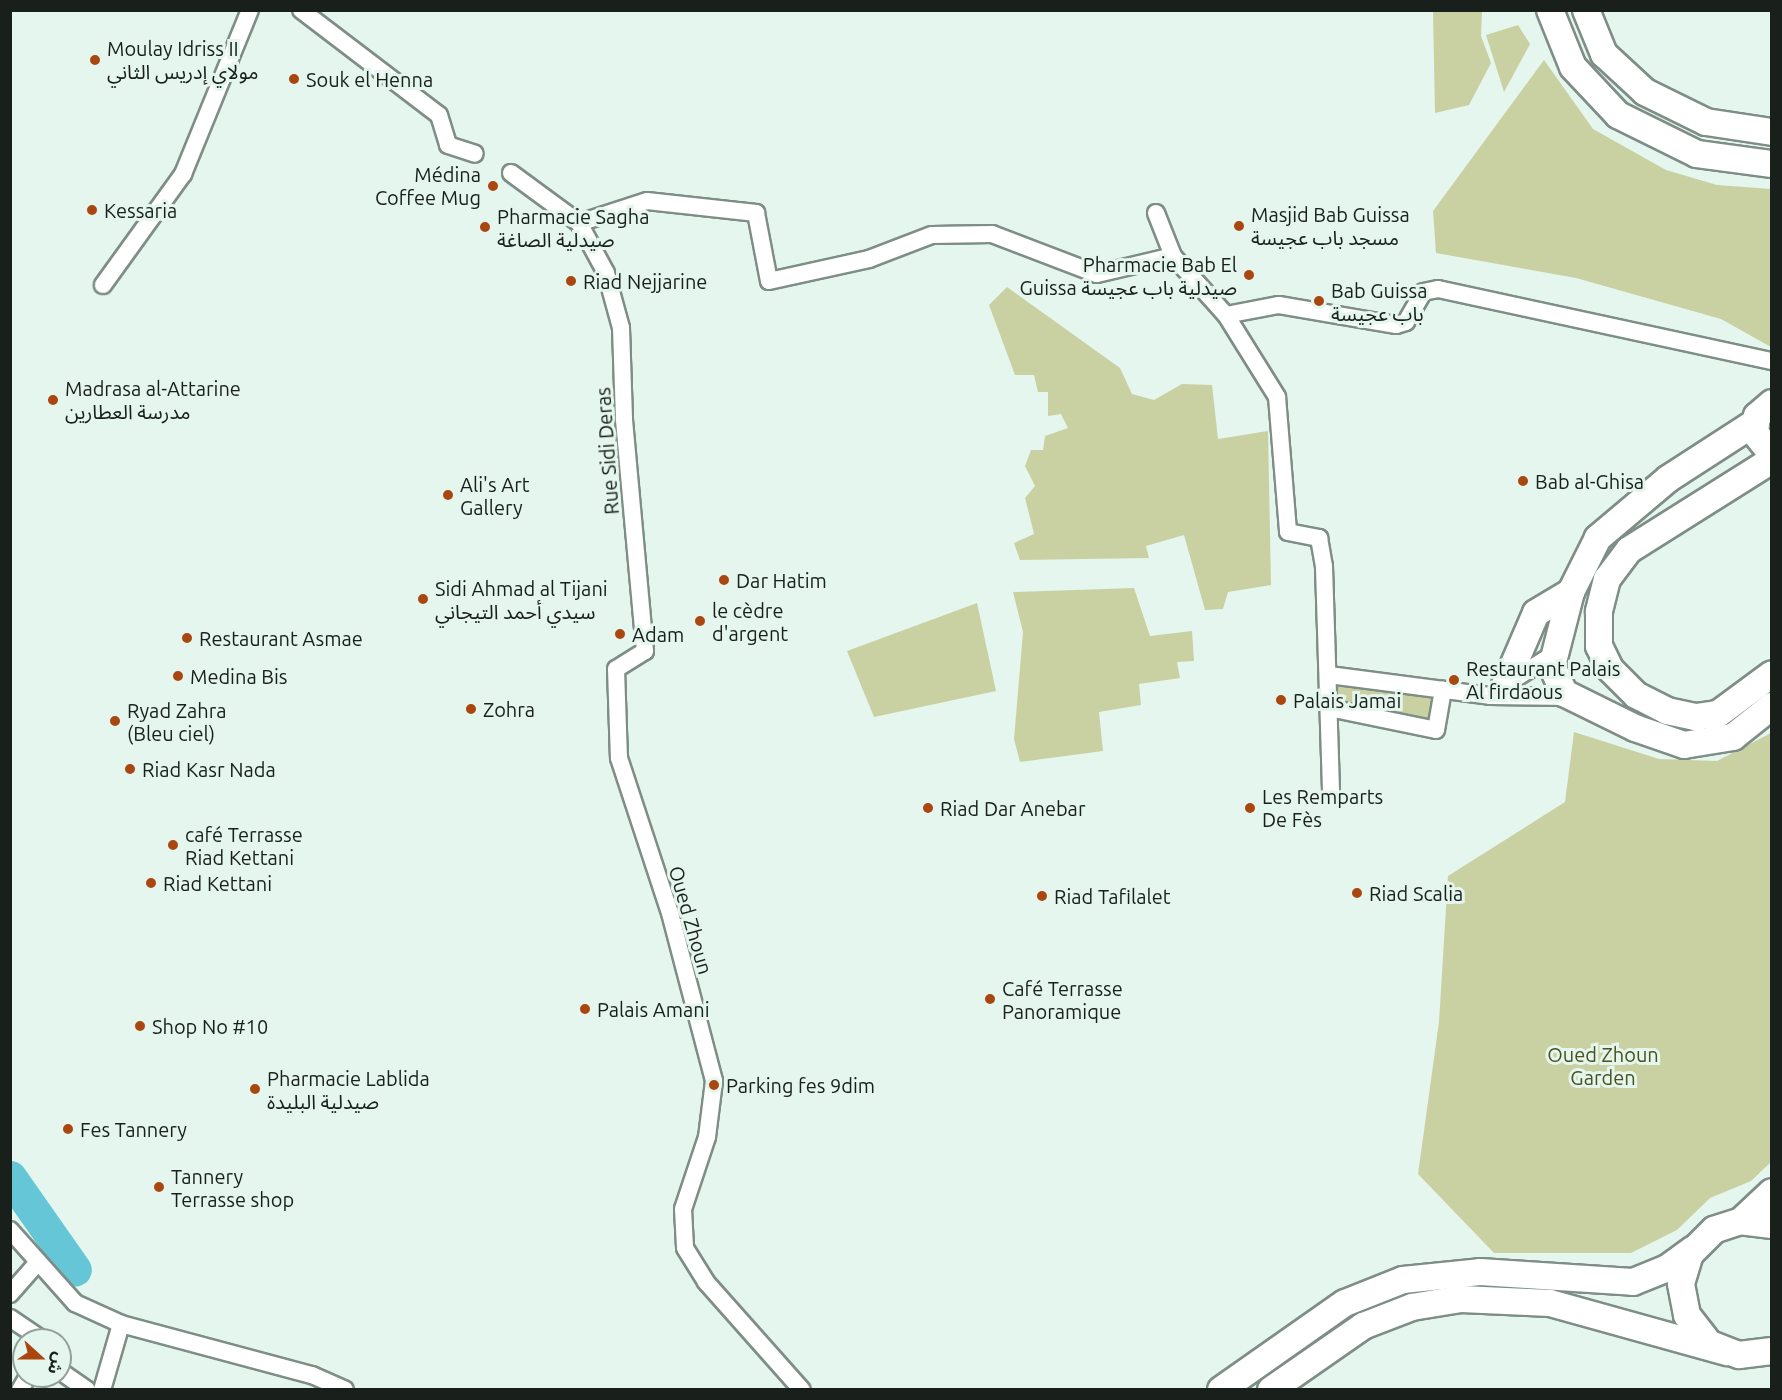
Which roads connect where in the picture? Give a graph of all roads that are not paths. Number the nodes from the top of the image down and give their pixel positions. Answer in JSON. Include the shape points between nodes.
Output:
{"nodes":[{"id":1,"x":250,"y":10,"type":"edge"},
{"id":2,"x":301,"y":10,"type":"edge"},
{"id":3,"x":1550,"y":10,"type":"edge"},
{"id":4,"x":1586,"y":10,"type":"edge"},
{"id":5,"x":1772,"y":132,"type":"edge"},
{"id":6,"x":475,"y":154,"type":"dead end"},
{"id":7,"x":1772,"y":164,"type":"edge"},
{"id":8,"x":511,"y":173,"type":"dead end"},
{"id":9,"x":1156,"y":213,"type":"dead end"},
{"id":10,"x":579,"y":223,"type":"junction"},
{"id":11,"x":1173,"y":256,"type":"junction"},
{"id":12,"x":103,"y":285,"type":"dead end"},
{"id":13,"x":1226,"y":315,"type":"junction"},
{"id":14,"x":1772,"y":361,"type":"edge"},
{"id":15,"x":1763,"y":412,"type":"edge"},
{"id":16,"x":1772,"y":454,"type":"edge"},
{"id":17,"x":1772,"y":460,"type":"edge"},
{"id":18,"x":1571,"y":592,"type":"junction"},
{"id":19,"x":1559,"y":650,"type":"junction"},
{"id":20,"x":616,"y":669,"type":"joint"},
{"id":21,"x":1772,"y":674,"type":"edge"},
{"id":22,"x":1329,"y":675,"type":"junction"},
{"id":23,"x":1443,"y":690,"type":"junction"},
{"id":24,"x":1498,"y":690,"type":"junction"},
{"id":25,"x":1576,"y":698,"type":"junction"},
{"id":26,"x":1772,"y":706,"type":"edge"},
{"id":27,"x":1329,"y":708,"type":"junction"},
{"id":28,"x":1331,"y":795,"type":"dead end"},
{"id":29,"x":1772,"y":1192,"type":"edge"},
{"id":30,"x":1741,"y":1221,"type":"junction"},
{"id":31,"x":1772,"y":1225,"type":"edge"},
{"id":32,"x":10,"y":1230,"type":"edge"},
{"id":33,"x":1694,"y":1249,"type":"junction"},
{"id":34,"x":38,"y":1262,"type":"junction"},
{"id":35,"x":10,"y":1294,"type":"edge"},
{"id":36,"x":10,"y":1318,"type":"edge"},
{"id":37,"x":121,"y":1324,"type":"junction"},
{"id":38,"x":25,"y":1328,"type":"edge"},
{"id":39,"x":1772,"y":1351,"type":"edge"},
{"id":40,"x":1727,"y":1352,"type":"junction"},
{"id":41,"x":72,"y":1379,"type":"edge"},
{"id":42,"x":10,"y":1386,"type":"edge"},
{"id":43,"x":18,"y":1389,"type":"edge"},
{"id":44,"x":87,"y":1389,"type":"edge"},
{"id":45,"x":102,"y":1389,"type":"edge"},
{"id":46,"x":345,"y":1389,"type":"edge"},
{"id":47,"x":802,"y":1389,"type":"edge"},
{"id":48,"x":1221,"y":1389,"type":"edge"},
{"id":49,"x":1271,"y":1389,"type":"edge"}],
"edges":[{"from":1,"to":12,"type":"street","via":[[183,174]]},
{"from":2,"to":6,"type":"street","via":[[439,115],[448,145]]},
{"from":3,"to":7,"type":"main road","via":[[1573,67],[1618,115],[1697,154]]},
{"from":4,"to":5,"type":"main road","via":[[1604,54],[1645,92],[1706,122]]},
{"from":8,"to":10,"type":"street"},
{"from":9,"to":11,"type":"street"},
{"from":10,"to":11,"type":"street","via":[[647,201],[756,213],[768,281],[869,259],[932,235],[992,234],[1097,274]]},
{"from":10,"to":20,"type":"street","name":"Rue Sidi Deras","via":[[606,273],[621,328],[624,420],[645,651]]},
{"from":11,"to":13,"type":"street"},
{"from":13,"to":14,"type":"street","via":[[1279,305],[1396,325],[1406,322],[1423,292],[1438,289]]},
{"from":13,"to":22,"type":"street","via":[[1277,397],[1288,532],[1320,541]]},
{"from":15,"to":16,"type":"main road","via":[[1759,444]]},
{"from":15,"to":18,"type":"main road","via":[[1608,528],[1587,556]]},
{"from":17,"to":21,"type":"main road","via":[[1620,558],[1601,598],[1599,646],[1610,669],[1636,695],[1696,717],[1732,708]]},
{"from":18,"to":19,"type":"main road"},
{"from":18,"to":24,"type":"main road","via":[[1536,613]]},
{"from":19,"to":24,"type":"street"},
{"from":19,"to":25,"type":"main road","via":[[1554,681]]},
{"from":20,"to":47,"type":"street","name":"Oued Zhoun","via":[[616,728],[626,790],[667,905],[714,1081],[707,1137],[683,1209],[685,1248],[713,1290]]},
{"from":22,"to":23,"type":"street"},
{"from":22,"to":27,"type":"street"},
{"from":23,"to":24,"type":"street"},
{"from":23,"to":27,"type":"street","via":[[1436,730]]},
{"from":24,"to":25,"type":"street"},
{"from":25,"to":26,"type":"main road","via":[[1635,728],[1684,745],[1733,737]]},
{"from":27,"to":28,"type":"street"},
{"from":29,"to":30,"type":"main road"},
{"from":30,"to":31,"type":"main road"},
{"from":30,"to":33,"type":"main road","via":[[1714,1230]]},
{"from":32,"to":34,"type":"street"},
{"from":33,"to":40,"type":"main road","via":[[1682,1278],[1684,1309],[1701,1336]]},
{"from":33,"to":48,"type":"main road","via":[[1666,1269],[1633,1282],[1480,1272],[1402,1280],[1345,1303]]},
{"from":34,"to":35,"type":"street"},
{"from":34,"to":37,"type":"street","via":[[75,1303]]},
{"from":36,"to":38,"type":"street"},
{"from":37,"to":45,"type":"street"},
{"from":37,"to":46,"type":"street","via":[[312,1375]]},
{"from":39,"to":40,"type":"main road"},
{"from":40,"to":49,"type":"main road","via":[[1550,1303],[1461,1299],[1412,1307],[1363,1326]]},
{"from":41,"to":44,"type":"street"},
{"from":42,"to":43,"type":"street"}]}
